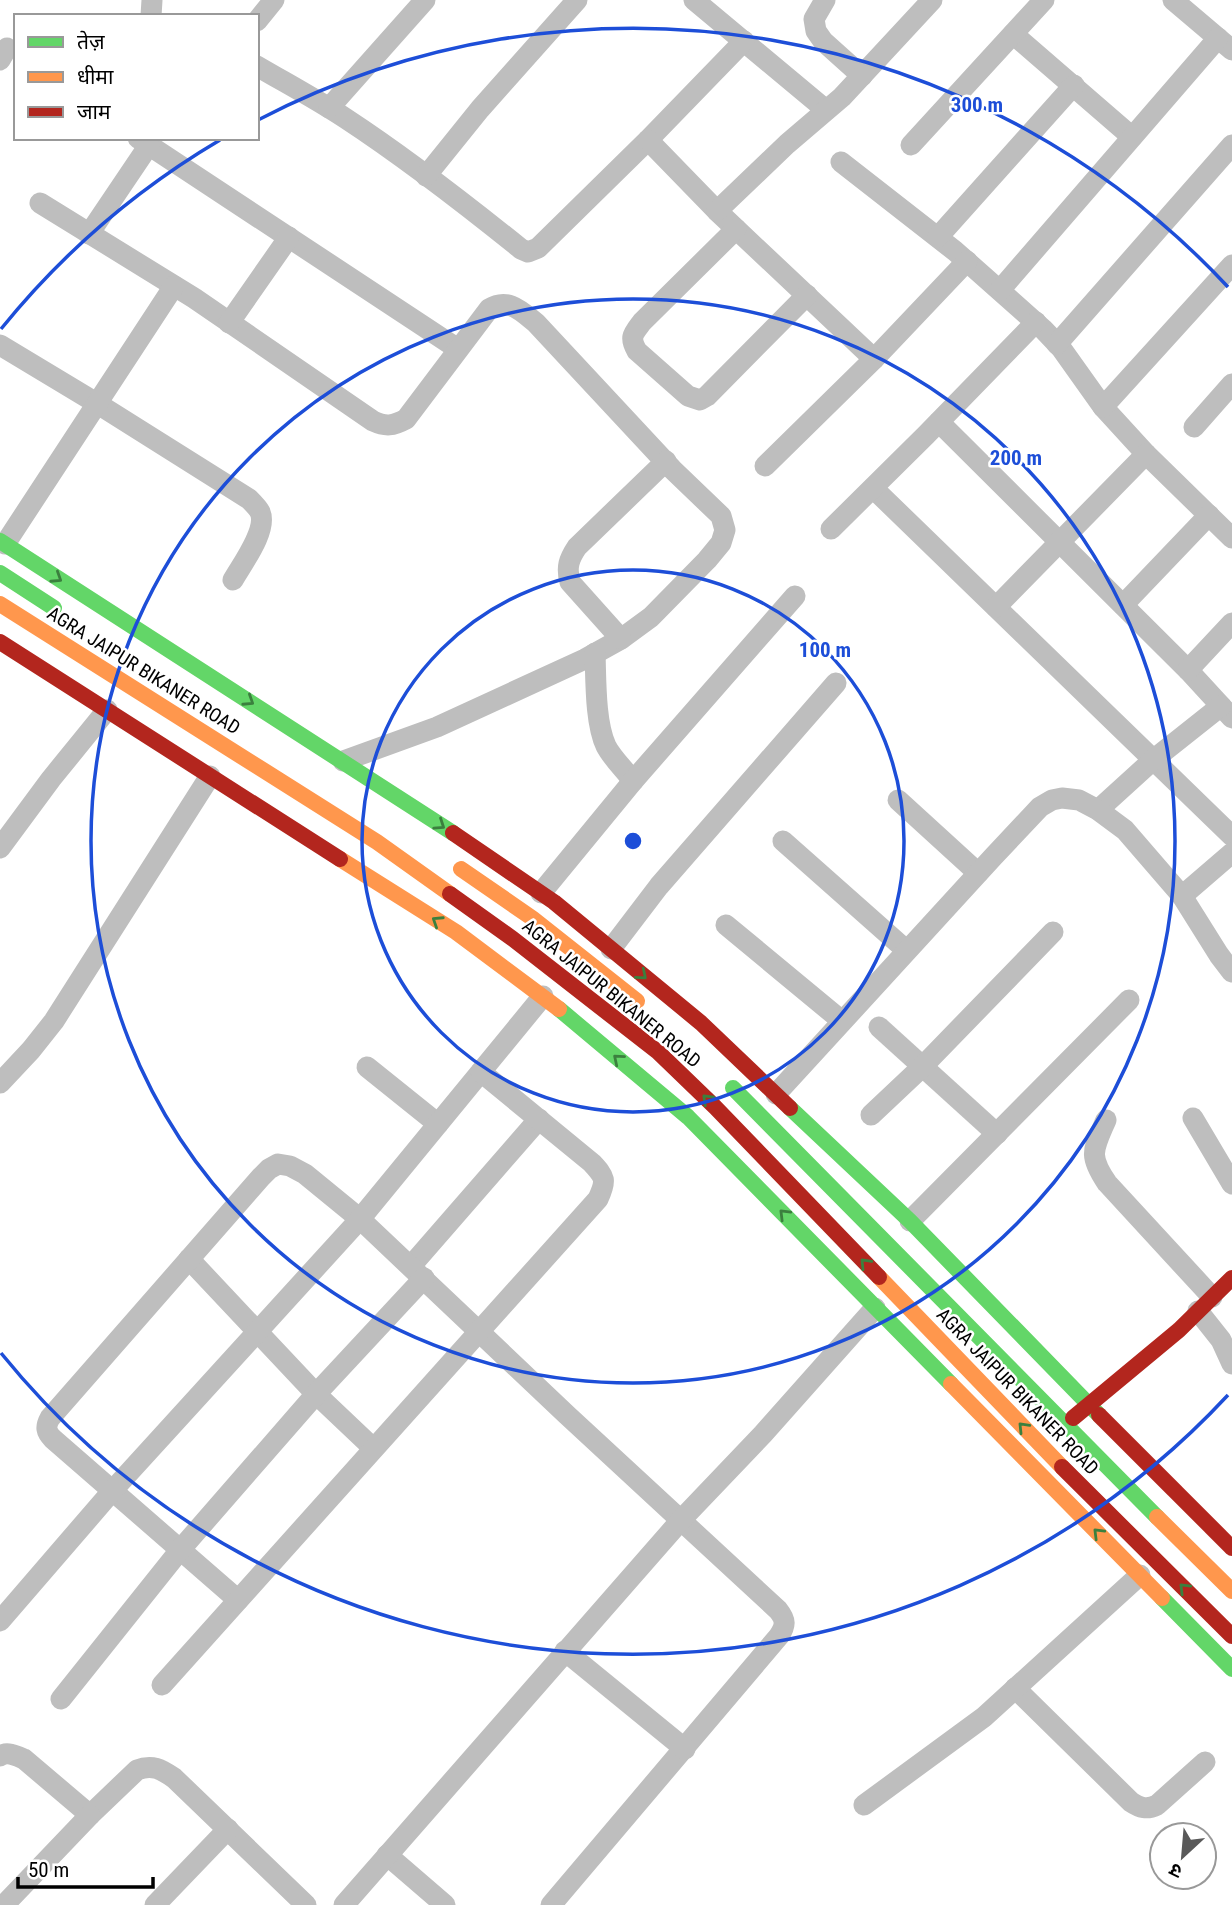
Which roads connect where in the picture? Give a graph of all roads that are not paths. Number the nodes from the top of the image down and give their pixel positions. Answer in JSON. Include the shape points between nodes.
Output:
{"nodes":[{"id":1,"x":274,"y":0,"type":"edge"},
{"id":2,"x":425,"y":0,"type":"edge"},
{"id":3,"x":577,"y":0,"type":"edge"},
{"id":4,"x":694,"y":0,"type":"edge"},
{"id":5,"x":825,"y":0,"type":"edge"},
{"id":6,"x":932,"y":0,"type":"edge"},
{"id":7,"x":1044,"y":0,"type":"edge"},
{"id":8,"x":1173,"y":0,"type":"edge"},
{"id":9,"x":259,"y":19,"type":"edge"},
{"id":10,"x":1013,"y":34,"type":"junction"},
{"id":11,"x":744,"y":41,"type":"junction"},
{"id":12,"x":1225,"y":44,"type":"edge"},
{"id":13,"x":259,"y":67,"type":"edge"},
{"id":14,"x":862,"y":76,"type":"junction"},
{"id":15,"x":1074,"y":85,"type":"junction"},
{"id":16,"x":329,"y":108,"type":"junction"},
{"id":17,"x":826,"y":110,"type":"junction"},
{"id":18,"x":1132,"y":137,"type":"junction"},
{"id":19,"x":648,"y":140,"type":"junction"},
{"id":20,"x":143,"y":142,"type":"edge"},
{"id":21,"x":911,"y":145,"type":"dead end"},
{"id":22,"x":1232,"y":145,"type":"edge"},
{"id":23,"x":841,"y":162,"type":"dead end"},
{"id":24,"x":426,"y":176,"type":"junction"},
{"id":25,"x":40,"y":203,"type":"dead end"},
{"id":26,"x":717,"y":211,"type":"junction"},
{"id":27,"x":736,"y":229,"type":"junction"},
{"id":28,"x":89,"y":234,"type":"junction"},
{"id":29,"x":289,"y":237,"type":"junction"},
{"id":30,"x":938,"y":237,"type":"junction"},
{"id":31,"x":967,"y":261,"type":"junction"},
{"id":32,"x":1232,"y":265,"type":"edge"},
{"id":33,"x":174,"y":286,"type":"junction"},
{"id":34,"x":1000,"y":290,"type":"junction"},
{"id":35,"x":807,"y":295,"type":"junction"},
{"id":36,"x":1036,"y":322,"type":"junction"},
{"id":37,"x":229,"y":323,"type":"junction"},
{"id":38,"x":1057,"y":344,"type":"junction"},
{"id":39,"x":0,"y":345,"type":"edge"},
{"id":40,"x":458,"y":349,"type":"junction"},
{"id":41,"x":874,"y":359,"type":"junction"},
{"id":42,"x":1229,"y":394,"type":"edge"},
{"id":43,"x":98,"y":404,"type":"junction"},
{"id":44,"x":1103,"y":407,"type":"junction"},
{"id":45,"x":939,"y":422,"type":"junction"},
{"id":46,"x":1194,"y":427,"type":"dead end"},
{"id":47,"x":1146,"y":454,"type":"junction"},
{"id":48,"x":666,"y":461,"type":"junction"},
{"id":49,"x":765,"y":466,"type":"dead end"},
{"id":50,"x":873,"y":488,"type":"junction"},
{"id":51,"x":1209,"y":515,"type":"junction"},
{"id":52,"x":831,"y":529,"type":"dead end"},
{"id":53,"x":1232,"y":538,"type":"edge"},
{"id":54,"x":1060,"y":542,"type":"junction"},
{"id":55,"x":3,"y":543,"type":"edge"},
{"id":56,"x":0,"y":573,"type":"edge"},
{"id":57,"x":233,"y":580,"type":"dead end"},
{"id":58,"x":795,"y":596,"type":"dead end"},
{"id":59,"x":0,"y":604,"type":"edge"},
{"id":60,"x":1123,"y":605,"type":"junction"},
{"id":61,"x":996,"y":607,"type":"junction"},
{"id":62,"x":62,"y":613,"type":"dead end"},
{"id":63,"x":1232,"y":623,"type":"edge"},
{"id":64,"x":621,"y":639,"type":"junction"},
{"id":65,"x":0,"y":642,"type":"edge"},
{"id":66,"x":595,"y":653,"type":"junction"},
{"id":67,"x":1188,"y":670,"type":"junction"},
{"id":68,"x":836,"y":683,"type":"dead end"},
{"id":69,"x":107,"y":710,"type":"junction"},
{"id":70,"x":1227,"y":712,"type":"edge"},
{"id":71,"x":1153,"y":760,"type":"junction"},
{"id":72,"x":343,"y":761,"type":"junction"},
{"id":73,"x":210,"y":776,"type":"junction"},
{"id":74,"x":633,"y":781,"type":"junction"},
{"id":75,"x":898,"y":800,"type":"dead end"},
{"id":76,"x":1098,"y":810,"type":"junction"},
{"id":77,"x":1232,"y":836,"type":"edge"},
{"id":78,"x":783,"y":841,"type":"dead end"},
{"id":79,"x":0,"y":848,"type":"edge"},
{"id":80,"x":1232,"y":853,"type":"edge"},
{"id":81,"x":453,"y":864,"type":"dead end"},
{"id":82,"x":978,"y":873,"type":"junction"},
{"id":83,"x":541,"y":893,"type":"junction"},
{"id":84,"x":1182,"y":896,"type":"junction"},
{"id":85,"x":726,"y":925,"type":"dead end"},
{"id":86,"x":1053,"y":932,"type":"dead end"},
{"id":87,"x":611,"y":949,"type":"junction"},
{"id":88,"x":906,"y":950,"type":"junction"},
{"id":89,"x":1232,"y":972,"type":"edge"},
{"id":90,"x":543,"y":996,"type":"junction"},
{"id":91,"x":1129,"y":1000,"type":"dead end"},
{"id":92,"x":646,"y":1009,"type":"dead end"},
{"id":93,"x":842,"y":1021,"type":"junction"},
{"id":94,"x":879,"y":1027,"type":"dead end"},
{"id":95,"x":923,"y":1066,"type":"junction"},
{"id":96,"x":367,"y":1068,"type":"dead end"},
{"id":97,"x":481,"y":1072,"type":"junction"},
{"id":98,"x":722,"y":1078,"type":"dead end"},
{"id":99,"x":0,"y":1083,"type":"edge"},
{"id":100,"x":776,"y":1094,"type":"junction"},
{"id":101,"x":870,"y":1115,"type":"dead end"},
{"id":102,"x":1193,"y":1118,"type":"dead end"},
{"id":103,"x":538,"y":1119,"type":"junction"},
{"id":104,"x":1106,"y":1120,"type":"dead end"},
{"id":105,"x":438,"y":1124,"type":"junction"},
{"id":106,"x":997,"y":1133,"type":"junction"},
{"id":107,"x":1232,"y":1184,"type":"edge"},
{"id":108,"x":360,"y":1219,"type":"junction"},
{"id":109,"x":910,"y":1221,"type":"junction"},
{"id":110,"x":189,"y":1259,"type":"junction"},
{"id":111,"x":417,"y":1272,"type":"junction"},
{"id":112,"x":1232,"y":1278,"type":"edge"},
{"id":113,"x":1205,"y":1304,"type":"junction"},
{"id":114,"x":876,"y":1308,"type":"junction"},
{"id":115,"x":257,"y":1331,"type":"junction"},
{"id":116,"x":479,"y":1331,"type":"junction"},
{"id":117,"x":937,"y":1337,"type":"junction"},
{"id":118,"x":922,"y":1354,"type":"junction"},
{"id":119,"x":1232,"y":1364,"type":"edge"},
{"id":120,"x":316,"y":1394,"type":"junction"},
{"id":121,"x":1089,"y":1405,"type":"junction"},
{"id":122,"x":1065,"y":1425,"type":"junction"},
{"id":123,"x":1042,"y":1447,"type":"junction"},
{"id":124,"x":373,"y":1448,"type":"junction"},
{"id":125,"x":113,"y":1490,"type":"junction"},
{"id":126,"x":681,"y":1520,"type":"junction"},
{"id":127,"x":1232,"y":1548,"type":"edge"},
{"id":128,"x":180,"y":1550,"type":"junction"},
{"id":129,"x":1140,"y":1576,"type":"junction"},
{"id":130,"x":1232,"y":1591,"type":"edge"},
{"id":131,"x":238,"y":1600,"type":"junction"},
{"id":132,"x":0,"y":1621,"type":"edge"},
{"id":133,"x":1232,"y":1636,"type":"edge"},
{"id":134,"x":565,"y":1651,"type":"junction"},
{"id":135,"x":1232,"y":1669,"type":"edge"},
{"id":136,"x":162,"y":1685,"type":"dead end"},
{"id":137,"x":1015,"y":1688,"type":"junction"},
{"id":138,"x":61,"y":1699,"type":"dead end"},
{"id":139,"x":685,"y":1749,"type":"junction"},
{"id":140,"x":0,"y":1756,"type":"edge"},
{"id":141,"x":1205,"y":1762,"type":"dead end"},
{"id":142,"x":864,"y":1805,"type":"dead end"},
{"id":143,"x":90,"y":1815,"type":"junction"},
{"id":144,"x":228,"y":1829,"type":"junction"},
{"id":145,"x":387,"y":1855,"type":"junction"},
{"id":146,"x":5,"y":1905,"type":"edge"},
{"id":147,"x":155,"y":1905,"type":"edge"},
{"id":148,"x":306,"y":1905,"type":"edge"},
{"id":149,"x":344,"y":1905,"type":"edge"},
{"id":150,"x":445,"y":1905,"type":"edge"},
{"id":151,"x":551,"y":1905,"type":"edge"}],
"edges":[{"from":1,"to":9,"type":"street"},
{"from":2,"to":16,"type":"street"},
{"from":3,"to":24,"type":"street"},
{"from":4,"to":11,"type":"street"},
{"from":5,"to":14,"type":"street","via":[[814,19],[816,31]]},
{"from":6,"to":14,"type":"street"},
{"from":7,"to":10,"type":"street"},
{"from":8,"to":12,"type":"street"},
{"from":10,"to":15,"type":"street"},
{"from":10,"to":21,"type":"street"},
{"from":11,"to":17,"type":"street"},
{"from":11,"to":19,"type":"street"},
{"from":12,"to":18,"type":"street"},
{"from":13,"to":16,"type":"street"},
{"from":14,"to":17,"type":"street"},
{"from":15,"to":18,"type":"street"},
{"from":15,"to":30,"type":"street"},
{"from":16,"to":24,"type":"street"},
{"from":17,"to":26,"type":"street"},
{"from":18,"to":34,"type":"street"},
{"from":19,"to":24,"type":"street","via":[[538,248],[528,252]]},
{"from":19,"to":26,"type":"street"},
{"from":20,"to":28,"type":"street"},
{"from":20,"to":29,"type":"street"},
{"from":22,"to":38,"type":"street"},
{"from":23,"to":30,"type":"street"},
{"from":25,"to":28,"type":"street"},
{"from":26,"to":27,"type":"street"},
{"from":27,"to":35,"type":"street"},
{"from":27,"to":35,"type":"street","via":[[642,322],[633,334],[637,351],[688,396],[700,400]]},
{"from":28,"to":33,"type":"street"},
{"from":29,"to":37,"type":"street"},
{"from":29,"to":40,"type":"street"},
{"from":30,"to":31,"type":"street"},
{"from":31,"to":34,"type":"street"},
{"from":31,"to":41,"type":"street"},
{"from":32,"to":44,"type":"street"},
{"from":33,"to":37,"type":"street"},
{"from":33,"to":43,"type":"street"},
{"from":34,"to":36,"type":"street"},
{"from":35,"to":41,"type":"street"},
{"from":36,"to":38,"type":"street"},
{"from":36,"to":45,"type":"street"},
{"from":37,"to":40,"type":"street","via":[[384,425],[406,419]]},
{"from":38,"to":44,"type":"street"},
{"from":39,"to":43,"type":"street"},
{"from":40,"to":48,"type":"street","via":[[489,309],[506,304],[516,307]]},
{"from":41,"to":49,"type":"street"},
{"from":42,"to":46,"type":"street"},
{"from":43,"to":55,"type":"street"},
{"from":43,"to":57,"type":"street","via":[[250,499],[260,512],[258,536]]},
{"from":44,"to":47,"type":"street"},
{"from":45,"to":50,"type":"street"},
{"from":45,"to":54,"type":"street"},
{"from":47,"to":51,"type":"street"},
{"from":47,"to":54,"type":"street"},
{"from":48,"to":64,"type":"street","via":[[569,558],[570,582]]},
{"from":48,"to":64,"type":"street","via":[[721,516],[725,530],[708,560],[651,617]]},
{"from":50,"to":52,"type":"street"},
{"from":50,"to":61,"type":"street"},
{"from":51,"to":53,"type":"street"},
{"from":51,"to":60,"type":"street"},
{"from":54,"to":60,"type":"street"},
{"from":54,"to":61,"type":"street"},
{"from":55,"to":72,"type":"main road","one_way":true},
{"from":56,"to":62,"type":"main road","name":"AGRA JAIPUR BIKANER ROAD"},
{"from":58,"to":74,"type":"street"},
{"from":117,"to":59,"type":"main road","name":"AGRA JAIPUR BIKANER ROAD","one_way":true,"via":[[715,1107],[594,1000],[377,842]]},
{"from":60,"to":67,"type":"street"},
{"from":61,"to":71,"type":"street"},
{"from":63,"to":67,"type":"street"},
{"from":64,"to":66,"type":"street"},
{"from":65,"to":69,"type":"main road"},
{"from":66,"to":72,"type":"street","via":[[437,727]]},
{"from":66,"to":74,"type":"street","via":[[596,692],[606,746]]},
{"from":67,"to":70,"type":"street"},
{"from":68,"to":87,"type":"street","via":[[659,886]]},
{"from":69,"to":73,"type":"main road"},
{"from":69,"to":79,"type":"street"},
{"from":70,"to":71,"type":"street"},
{"from":71,"to":76,"type":"street"},
{"from":71,"to":77,"type":"street"},
{"from":72,"to":83,"type":"main road","one_way":true},
{"from":90,"to":73,"type":"main road","one_way":true,"via":[[456,932]]},
{"from":73,"to":99,"type":"street","via":[[54,1021]]},
{"from":74,"to":83,"type":"street"},
{"from":75,"to":82,"type":"street"},
{"from":76,"to":82,"type":"street","via":[[1079,800],[1052,800]]},
{"from":76,"to":84,"type":"street","via":[[1125,830]]},
{"from":78,"to":88,"type":"street"},
{"from":80,"to":84,"type":"street"},
{"from":81,"to":92,"type":"main road","name":"AGRA JAIPUR BIKANER ROAD","via":[[532,918]]},
{"from":82,"to":88,"type":"street"},
{"from":83,"to":87,"type":"main road"},
{"from":84,"to":89,"type":"street"},
{"from":85,"to":93,"type":"street"},
{"from":86,"to":95,"type":"street"},
{"from":87,"to":100,"type":"main road","one_way":true,"via":[[701,1023]]},
{"from":88,"to":93,"type":"street"},
{"from":90,"to":97,"type":"street"},
{"from":114,"to":90,"type":"main road","one_way":true,"via":[[688,1118]]},
{"from":91,"to":106,"type":"street"},
{"from":93,"to":100,"type":"street"},
{"from":94,"to":95,"type":"street"},
{"from":95,"to":101,"type":"street"},
{"from":95,"to":106,"type":"street"},
{"from":96,"to":105,"type":"street"},
{"from":97,"to":103,"type":"street"},
{"from":97,"to":105,"type":"street"},
{"from":98,"to":122,"type":"main road","name":"AGRA JAIPUR BIKANER ROAD"},
{"from":100,"to":109,"type":"main road"},
{"from":102,"to":107,"type":"street"},
{"from":103,"to":111,"type":"street"},
{"from":103,"to":116,"type":"street","via":[[592,1163],[602,1174],[603,1188]]},
{"from":104,"to":113,"type":"street","via":[[1093,1150],[1097,1168]]},
{"from":105,"to":108,"type":"street"},
{"from":106,"to":109,"type":"street"},
{"from":108,"to":110,"type":"street","via":[[306,1174],[278,1164],[261,1177]]},
{"from":108,"to":111,"type":"street"},
{"from":108,"to":115,"type":"street"},
{"from":109,"to":121,"type":"main road"},
{"from":110,"to":115,"type":"street"},
{"from":110,"to":125,"type":"street","via":[[47,1424],[47,1433]]},
{"from":111,"to":116,"type":"street"},
{"from":111,"to":120,"type":"street"},
{"from":112,"to":113,"type":"main road"},
{"from":113,"to":119,"type":"street"},
{"from":113,"to":121,"type":"main road"},
{"from":114,"to":118,"type":"main road"},
{"from":114,"to":126,"type":"street"},
{"from":115,"to":120,"type":"street"},
{"from":115,"to":125,"type":"street"},
{"from":116,"to":124,"type":"street"},
{"from":116,"to":126,"type":"street"},
{"from":117,"to":118,"type":"main road"},
{"from":123,"to":117,"type":"main road","name":"AGRA JAIPUR BIKANER ROAD","one_way":true},
{"from":129,"to":118,"type":"main road","one_way":true},
{"from":120,"to":124,"type":"street"},
{"from":120,"to":128,"type":"street"},
{"from":121,"to":122,"type":"main road"},
{"from":121,"to":127,"type":"main road"},
{"from":122,"to":123,"type":"main road"},
{"from":122,"to":130,"type":"main road","name":"AGRA JAIPUR BIKANER ROAD"},
{"from":133,"to":123,"type":"main road","name":"AGRA JAIPUR BIKANER ROAD","one_way":true},
{"from":124,"to":131,"type":"street"},
{"from":125,"to":128,"type":"street"},
{"from":125,"to":132,"type":"street"},
{"from":126,"to":134,"type":"street"},
{"from":126,"to":139,"type":"street","via":[[778,1610],[785,1624]]},
{"from":128,"to":131,"type":"street"},
{"from":128,"to":138,"type":"street"},
{"from":129,"to":135,"type":"main road"},
{"from":129,"to":137,"type":"street"},
{"from":131,"to":136,"type":"street"},
{"from":134,"to":139,"type":"street"},
{"from":134,"to":145,"type":"street"},
{"from":137,"to":141,"type":"street","via":[[1130,1802],[1144,1808],[1157,1805]]},
{"from":137,"to":142,"type":"street","via":[[984,1717]]},
{"from":139,"to":151,"type":"street"},
{"from":140,"to":143,"type":"street","via":[[24,1759]]},
{"from":143,"to":144,"type":"street","via":[[136,1770],[146,1766],[174,1778]]},
{"from":143,"to":146,"type":"street"},
{"from":144,"to":147,"type":"street"},
{"from":144,"to":148,"type":"street"},
{"from":145,"to":149,"type":"street"},
{"from":145,"to":150,"type":"street"}]}
